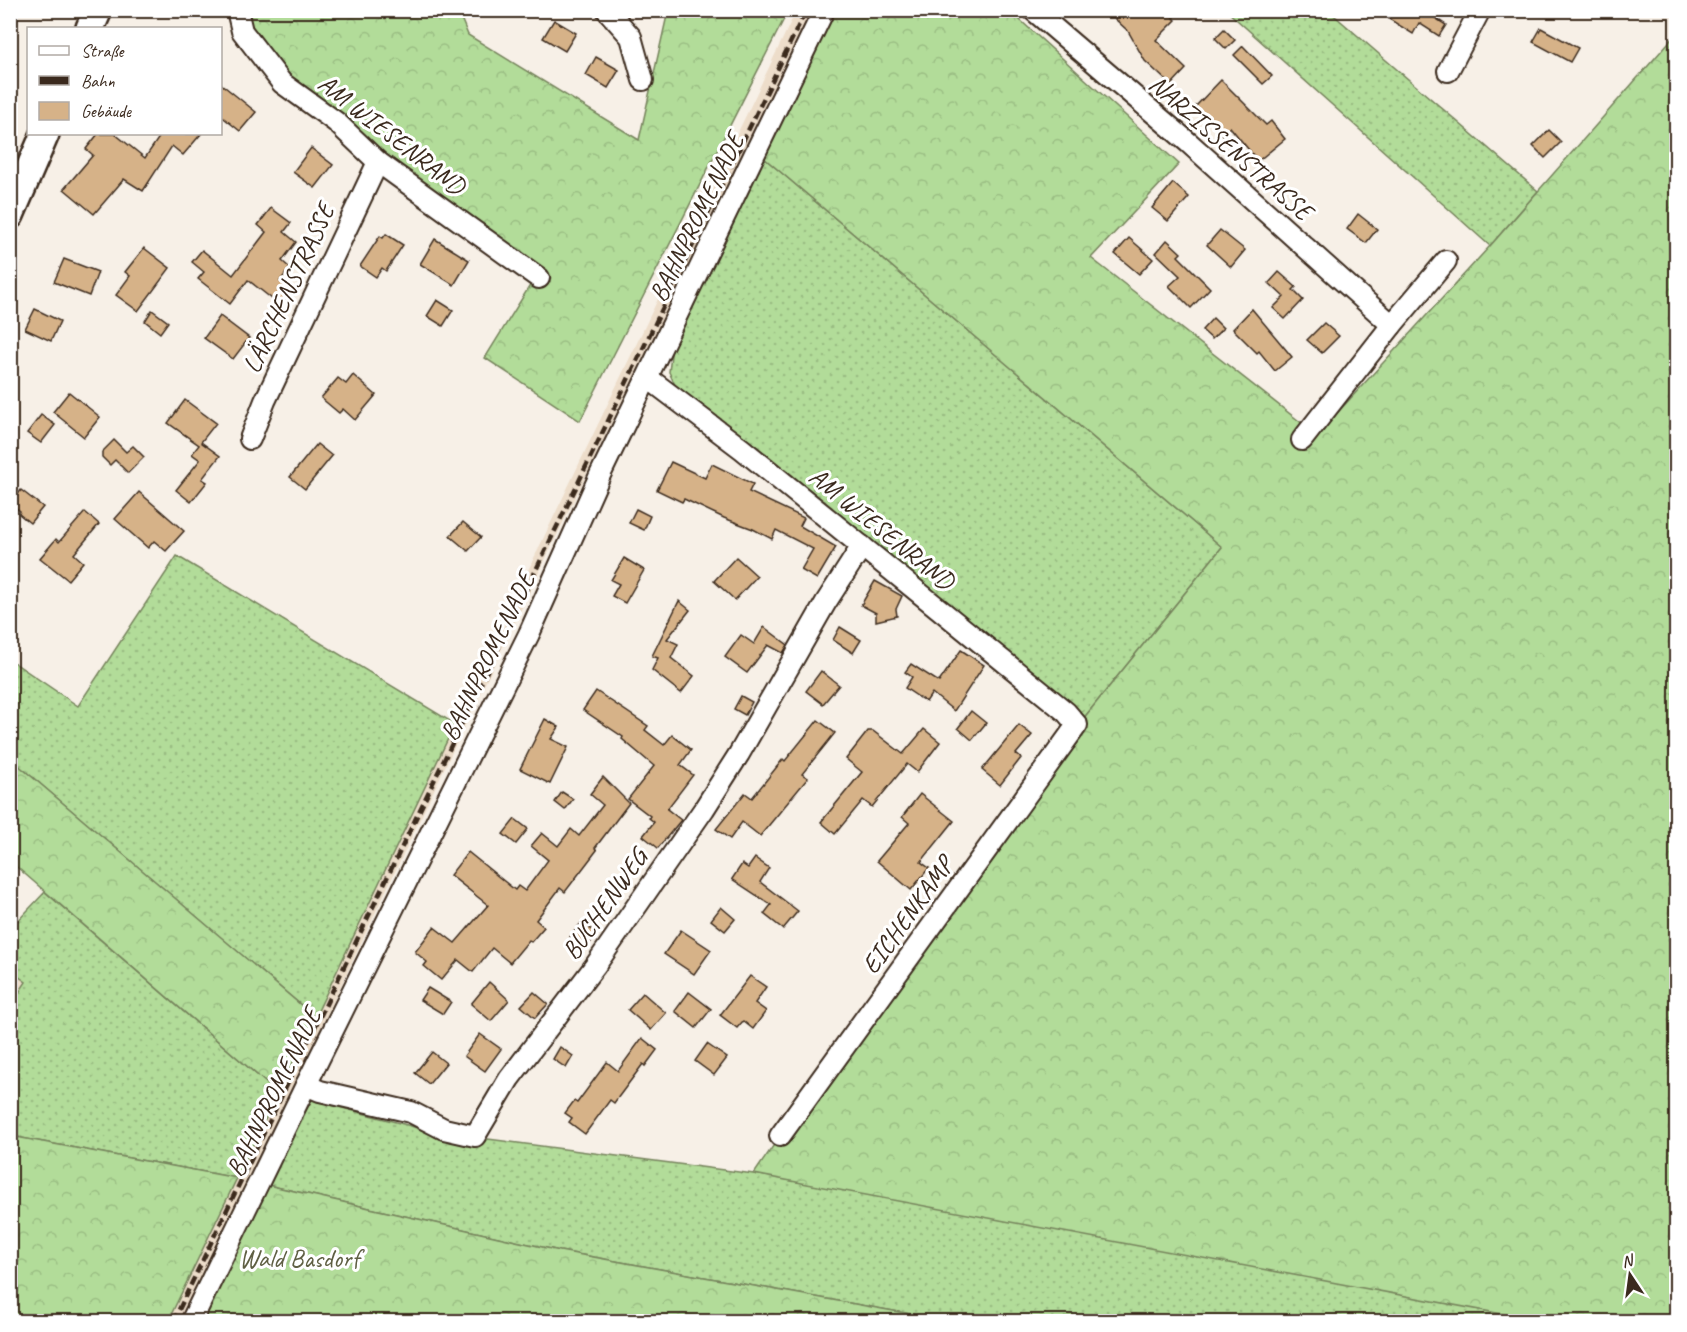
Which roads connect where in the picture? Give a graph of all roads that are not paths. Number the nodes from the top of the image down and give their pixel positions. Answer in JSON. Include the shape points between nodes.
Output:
{"nodes":[{"id":1,"x":98,"y":10,"type":"edge"},
{"id":2,"x":237,"y":10,"type":"edge"},
{"id":3,"x":607,"y":10,"type":"edge"},
{"id":4,"x":825,"y":10,"type":"edge"},
{"id":5,"x":1033,"y":10,"type":"edge"},
{"id":6,"x":1480,"y":10,"type":"edge"},
{"id":7,"x":90,"y":27,"type":"edge"},
{"id":8,"x":1448,"y":71,"type":"dead end"},
{"id":9,"x":643,"y":80,"type":"dead end"},
{"id":10,"x":45,"y":135,"type":"edge"},
{"id":11,"x":378,"y":162,"type":"junction"},
{"id":12,"x":10,"y":215,"type":"edge"},
{"id":13,"x":1446,"y":261,"type":"dead end"},
{"id":14,"x":539,"y":278,"type":"dead end"},
{"id":15,"x":1392,"y":325,"type":"junction"},
{"id":16,"x":648,"y":378,"type":"junction"},
{"id":17,"x":250,"y":439,"type":"dead end"},
{"id":18,"x":1302,"y":440,"type":"dead end"},
{"id":19,"x":862,"y":546,"type":"junction"},
{"id":20,"x":1077,"y":725,"type":"joint"},
{"id":21,"x":306,"y":1085,"type":"junction"},
{"id":22,"x":780,"y":1136,"type":"dead end"},
{"id":23,"x":191,"y":1322,"type":"edge"}],
"edges":[{"from":1,"to":7,"type":"main road"},
{"from":2,"to":11,"type":"street","name":"AM WIESENRAND","via":[[242,32],[282,83],[336,122]]},
{"from":3,"to":9,"type":"street","via":[[632,37]]},
{"from":4,"to":16,"type":"street","name":"BAHNPROMENADE"},
{"from":5,"to":15,"type":"street","name":"NARZISSENSTRASSE"},
{"from":6,"to":8,"type":"street"},
{"from":10,"to":12,"type":"main road"},
{"from":11,"to":14,"type":"street","name":"AM WIESENRAND"},
{"from":11,"to":17,"type":"street","name":"LÄRCHENSTRASSE"},
{"from":13,"to":15,"type":"street"},
{"from":15,"to":18,"type":"street"},
{"from":16,"to":19,"type":"street","name":"AM WIESENRAND"},
{"from":16,"to":21,"type":"street","name":"BAHNPROMENADE","via":[[529,634]]},
{"from":19,"to":20,"type":"street","name":"AM WIESENRAND"},
{"from":19,"to":21,"type":"street","name":"BUCHENWEG","via":[[704,809],[595,966],[509,1079],[475,1136],[444,1129],[411,1112]]},
{"from":20,"to":22,"type":"street","name":"EICHENKAMP"},
{"from":21,"to":23,"type":"street","name":"BAHNPROMENADE"}]}
